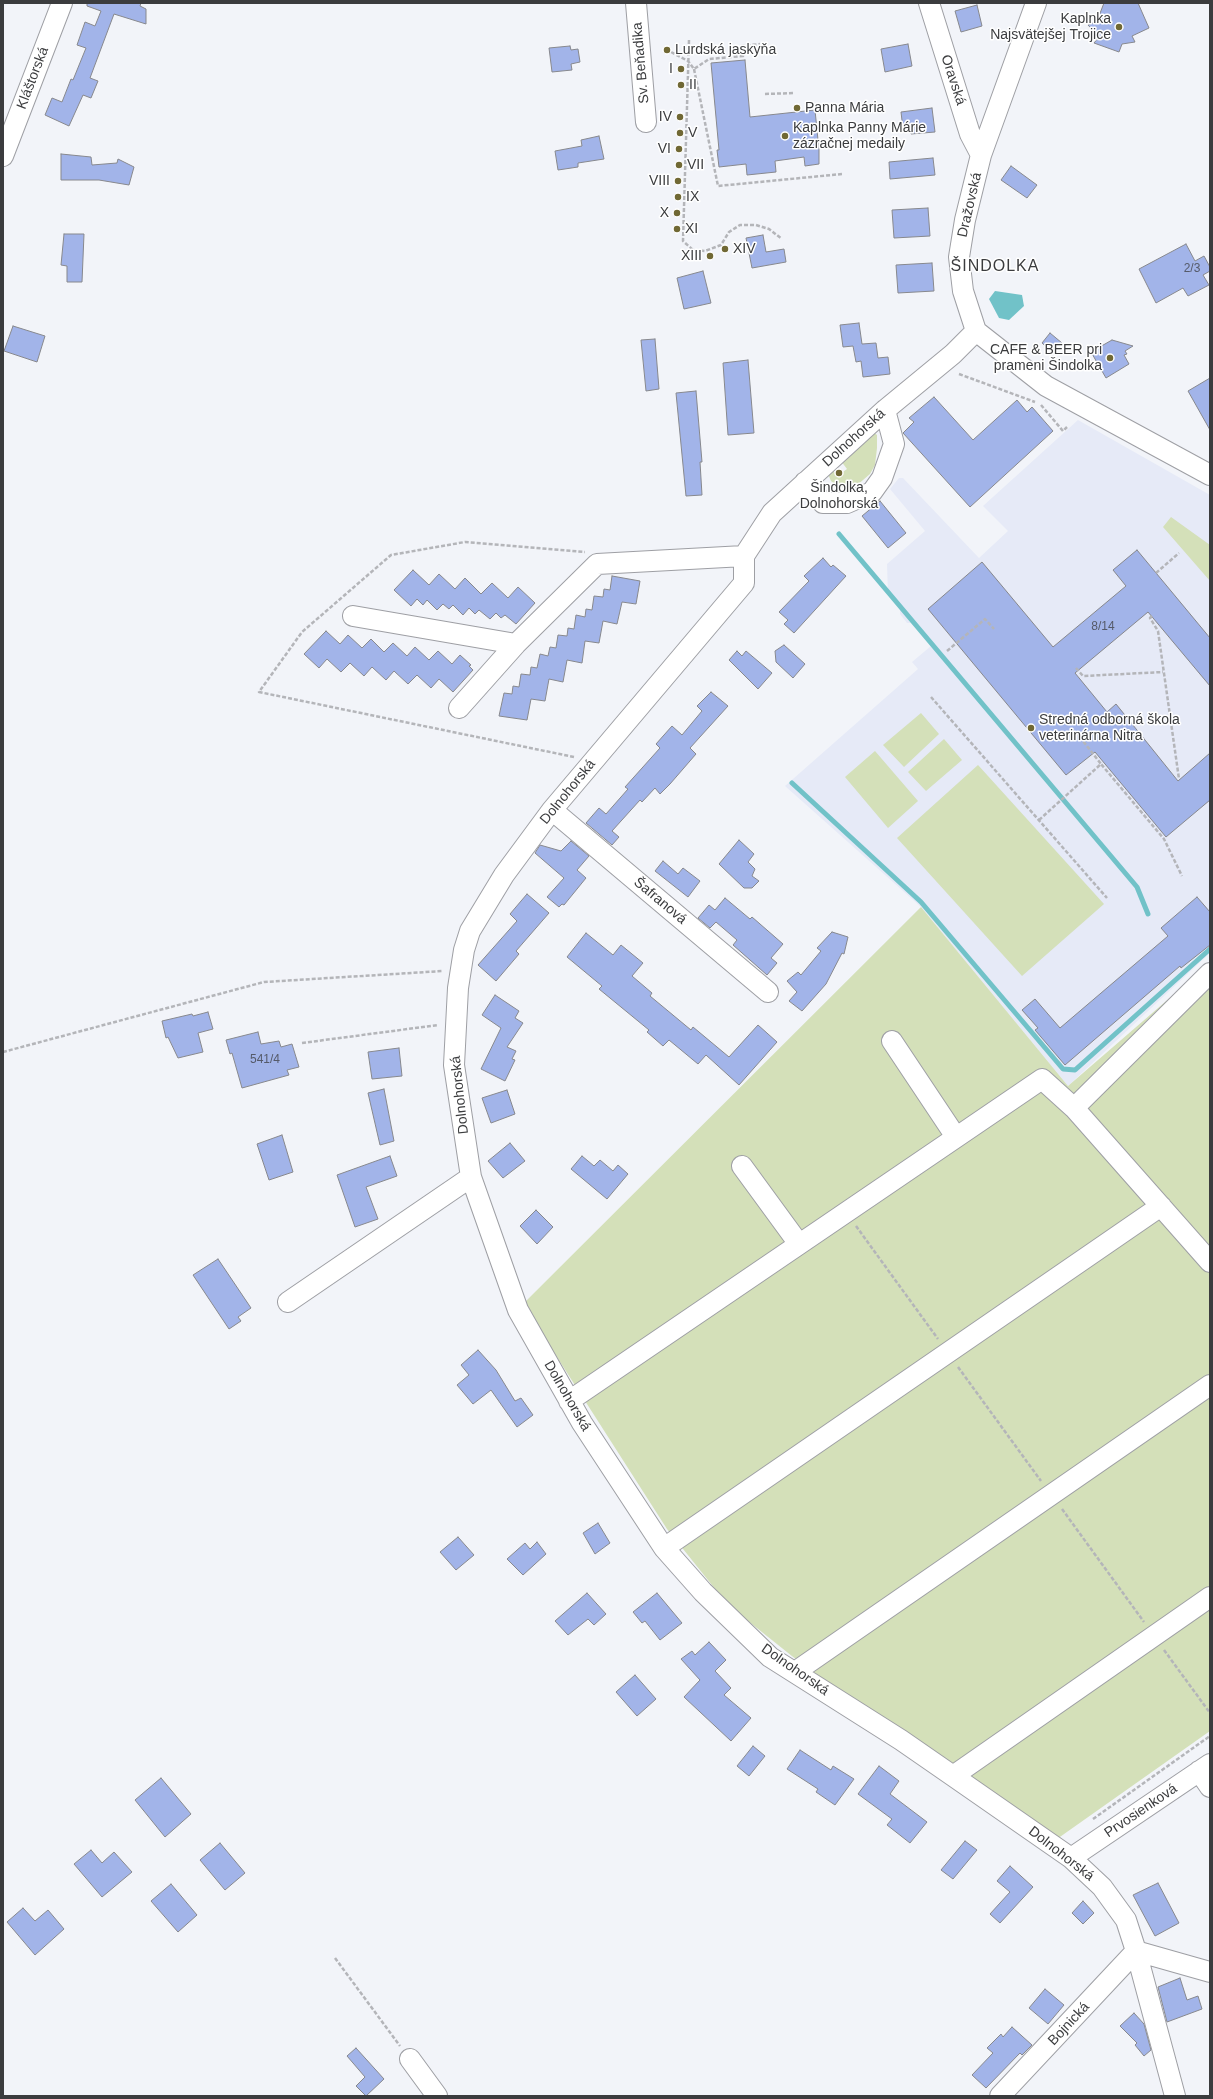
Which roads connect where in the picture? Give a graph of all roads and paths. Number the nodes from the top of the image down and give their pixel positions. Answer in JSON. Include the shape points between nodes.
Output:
{"nodes":[{"id":1,"x":62,"y":3,"type":"edge"},
{"id":2,"x":636,"y":3,"type":"edge"},
{"id":3,"x":641,"y":3,"type":"edge"},
{"id":4,"x":929,"y":3,"type":"edge"},
{"id":5,"x":1036,"y":3,"type":"edge"},
{"id":6,"x":689,"y":40,"type":"dead end"},
{"id":7,"x":760,"y":44,"type":"dead end"},
{"id":8,"x":671,"y":52,"type":"dead end"},
{"id":9,"x":688,"y":61,"type":"junction"},
{"id":10,"x":694,"y":69,"type":"junction"},
{"id":11,"x":794,"y":93,"type":"dead end"},
{"id":12,"x":765,"y":94,"type":"dead end"},
{"id":13,"x":646,"y":122,"type":"dead end"},
{"id":14,"x":3,"y":154,"type":"edge"},
{"id":15,"x":982,"y":155,"type":"junction"},
{"id":16,"x":842,"y":174,"type":"dead end"},
{"id":17,"x":782,"y":239,"type":"dead end"},
{"id":18,"x":976,"y":331,"type":"junction"},
{"id":19,"x":954,"y":378,"type":"dead end"},
{"id":20,"x":885,"y":410,"type":"junction"},
{"id":21,"x":1067,"y":427,"type":"dead end"},
{"id":22,"x":1206,"y":467,"type":"edge"},
{"id":23,"x":805,"y":482,"type":"junction"},
{"id":24,"x":1179,"y":553,"type":"dead end"},
{"id":25,"x":744,"y":556,"type":"junction"},
{"id":26,"x":596,"y":564,"type":"junction"},
{"id":27,"x":1156,"y":573,"type":"dead end"},
{"id":28,"x":353,"y":616,"type":"dead end"},
{"id":29,"x":1152,"y":616,"type":"dead end"},
{"id":30,"x":994,"y":629,"type":"dead end"},
{"id":31,"x":516,"y":644,"type":"junction"},
{"id":32,"x":947,"y":651,"type":"dead end"},
{"id":33,"x":1076,"y":668,"type":"dead end"},
{"id":34,"x":1163,"y":672,"type":"junction"},
{"id":35,"x":931,"y":698,"type":"dead end"},
{"id":36,"x":459,"y":708,"type":"dead end"},
{"id":37,"x":1076,"y":732,"type":"dead end"},
{"id":38,"x":594,"y":761,"type":"junction"},
{"id":39,"x":1101,"y":764,"type":"junction"},
{"id":40,"x":1179,"y":779,"type":"dead end"},
{"id":41,"x":552,"y":810,"type":"junction"},
{"id":42,"x":1039,"y":820,"type":"junction"},
{"id":43,"x":1182,"y":876,"type":"dead end"},
{"id":44,"x":1107,"y":898,"type":"dead end"},
{"id":45,"x":447,"y":971,"type":"dead end"},
{"id":46,"x":1210,"y":973,"type":"edge"},
{"id":47,"x":768,"y":992,"type":"dead end"},
{"id":48,"x":457,"y":1024,"type":"junction"},
{"id":49,"x":892,"y":1040,"type":"dead end"},
{"id":50,"x":302,"y":1044,"type":"dead end"},
{"id":51,"x":3,"y":1052,"type":"edge"},
{"id":52,"x":1074,"y":1108,"type":"junction"},
{"id":53,"x":956,"y":1137,"type":"junction"},
{"id":54,"x":742,"y":1166,"type":"dead end"},
{"id":55,"x":470,"y":1177,"type":"junction"},
{"id":56,"x":1161,"y":1206,"type":"junction"},
{"id":57,"x":846,"y":1212,"type":"junction"},
{"id":58,"x":799,"y":1244,"type":"junction"},
{"id":59,"x":1210,"y":1262,"type":"edge"},
{"id":60,"x":288,"y":1302,"type":"dead end"},
{"id":61,"x":948,"y":1353,"type":"junction"},
{"id":62,"x":1210,"y":1385,"type":"edge"},
{"id":63,"x":569,"y":1401,"type":"junction"},
{"id":64,"x":1051,"y":1495,"type":"junction"},
{"id":65,"x":664,"y":1548,"type":"junction"},
{"id":66,"x":1210,"y":1597,"type":"edge"},
{"id":67,"x":1154,"y":1636,"type":"junction"},
{"id":68,"x":795,"y":1672,"type":"junction"},
{"id":69,"x":1210,"y":1712,"type":"edge"},
{"id":70,"x":1210,"y":1736,"type":"edge"},
{"id":71,"x":1206,"y":1774,"type":"edge"},
{"id":72,"x":953,"y":1776,"type":"junction"},
{"id":73,"x":1087,"y":1824,"type":"dead end"},
{"id":74,"x":1072,"y":1858,"type":"junction"},
{"id":75,"x":1136,"y":1951,"type":"junction"},
{"id":76,"x":335,"y":1958,"type":"dead end"},
{"id":77,"x":1210,"y":1972,"type":"edge"},
{"id":78,"x":410,"y":2059,"type":"joint"},
{"id":79,"x":437,"y":2096,"type":"edge"},
{"id":80,"x":1000,"y":2096,"type":"edge"},
{"id":81,"x":1175,"y":2096,"type":"edge"}],
"edges":[{"from":1,"to":14,"type":"street","name":"Kláštorská"},
{"from":2,"to":3,"type":"street","name":"Sv. Beňadika"},
{"from":2,"to":13,"type":"street","name":"Sv. Beňadika"},
{"from":4,"to":15,"type":"street","name":"Oravská","via":[[970,134]]},
{"from":5,"to":15,"type":"street","name":"Dražovská"},
{"from":6,"to":9,"type":"path"},
{"from":7,"to":10,"type":"path","via":[[742,46],[743,56],[709,59]]},
{"from":8,"to":9,"type":"path"},
{"from":9,"to":10,"type":"path"},
{"from":9,"to":17,"type":"path","via":[[683,241],[693,250],[705,251],[721,245],[729,232],[740,225],[756,225],[768,229]]},
{"from":10,"to":16,"type":"path","via":[[718,186]]},
{"from":11,"to":12,"type":"path"},
{"from":15,"to":18,"type":"street","name":"Dražovská","via":[[965,220],[959,257],[963,291]]},
{"from":18,"to":20,"type":"street","name":"Dolnohorská","via":[[953,354]]},
{"from":18,"to":22,"type":"street","via":[[1046,386]]},
{"from":19,"to":21,"type":"path","via":[[960,373],[1039,403],[1063,431]]},
{"from":20,"to":23,"type":"street","name":"Dolnohorská"},
{"from":20,"to":23,"type":"street","via":[[894,444],[882,478],[872,492],[847,503],[823,504]]},
{"from":23,"to":25,"type":"street","name":"Dolnohorská","via":[[772,513]]},
{"from":24,"to":27,"type":"path"},
{"from":25,"to":26,"type":"street"},
{"from":25,"to":38,"type":"street","name":"Dolnohorská","via":[[744,583]]},
{"from":26,"to":31,"type":"street"},
{"from":26,"to":38,"type":"path","via":[[592,552],[465,542],[391,555],[302,632],[259,692]]},
{"from":28,"to":31,"type":"street"},
{"from":29,"to":34,"type":"path","via":[[1150,618],[1158,631]]},
{"from":30,"to":32,"type":"path","via":[[985,619]]},
{"from":31,"to":36,"type":"street"},
{"from":33,"to":34,"type":"path","via":[[1083,676]]},
{"from":34,"to":40,"type":"path"},
{"from":35,"to":42,"type":"path"},
{"from":37,"to":39,"type":"path"},
{"from":38,"to":41,"type":"street","name":"Dolnohorská"},
{"from":39,"to":42,"type":"path"},
{"from":39,"to":43,"type":"path","via":[[1164,839]]},
{"from":41,"to":47,"type":"street","name":"Šafranová"},
{"from":41,"to":48,"type":"street","name":"Dolnohorská","via":[[504,875],[470,931],[460,970]]},
{"from":42,"to":44,"type":"path"},
{"from":45,"to":51,"type":"path","via":[[264,982]]},
{"from":46,"to":52,"type":"street"},
{"from":48,"to":50,"type":"path"},
{"from":48,"to":55,"type":"street","name":"Dolnohorská","via":[[454,1065]]},
{"from":49,"to":53,"type":"street"},
{"from":52,"to":53,"type":"street","via":[[1042,1079]]},
{"from":52,"to":56,"type":"street"},
{"from":53,"to":57,"type":"street"},
{"from":54,"to":58,"type":"street"},
{"from":55,"to":60,"type":"street"},
{"from":55,"to":63,"type":"street","name":"Dolnohorská","via":[[518,1310]]},
{"from":56,"to":59,"type":"street"},
{"from":56,"to":61,"type":"street"},
{"from":57,"to":58,"type":"street"},
{"from":57,"to":61,"type":"path"},
{"from":58,"to":63,"type":"street"},
{"from":61,"to":64,"type":"path"},
{"from":61,"to":65,"type":"street"},
{"from":62,"to":64,"type":"street"},
{"from":63,"to":65,"type":"street","name":"Dolnohorská"},
{"from":64,"to":67,"type":"path"},
{"from":64,"to":68,"type":"street"},
{"from":65,"to":68,"type":"street","name":"Dolnohorská","via":[[703,1592],[770,1657]]},
{"from":66,"to":67,"type":"street"},
{"from":67,"to":69,"type":"path"},
{"from":67,"to":72,"type":"street"},
{"from":68,"to":72,"type":"street","name":"Dolnohorská"},
{"from":70,"to":73,"type":"path"},
{"from":71,"to":74,"type":"street","name":"Prvosienková"},
{"from":72,"to":74,"type":"street","name":"Dolnohorská"},
{"from":74,"to":75,"type":"street","name":"Dolnohorská","via":[[1102,1887],[1126,1920]]},
{"from":75,"to":77,"type":"street"},
{"from":75,"to":80,"type":"street","name":"Bojnická"},
{"from":75,"to":81,"type":"street","name":"Dolnohorská"},
{"from":76,"to":78,"type":"path"},
{"from":78,"to":79,"type":"street"}]}
